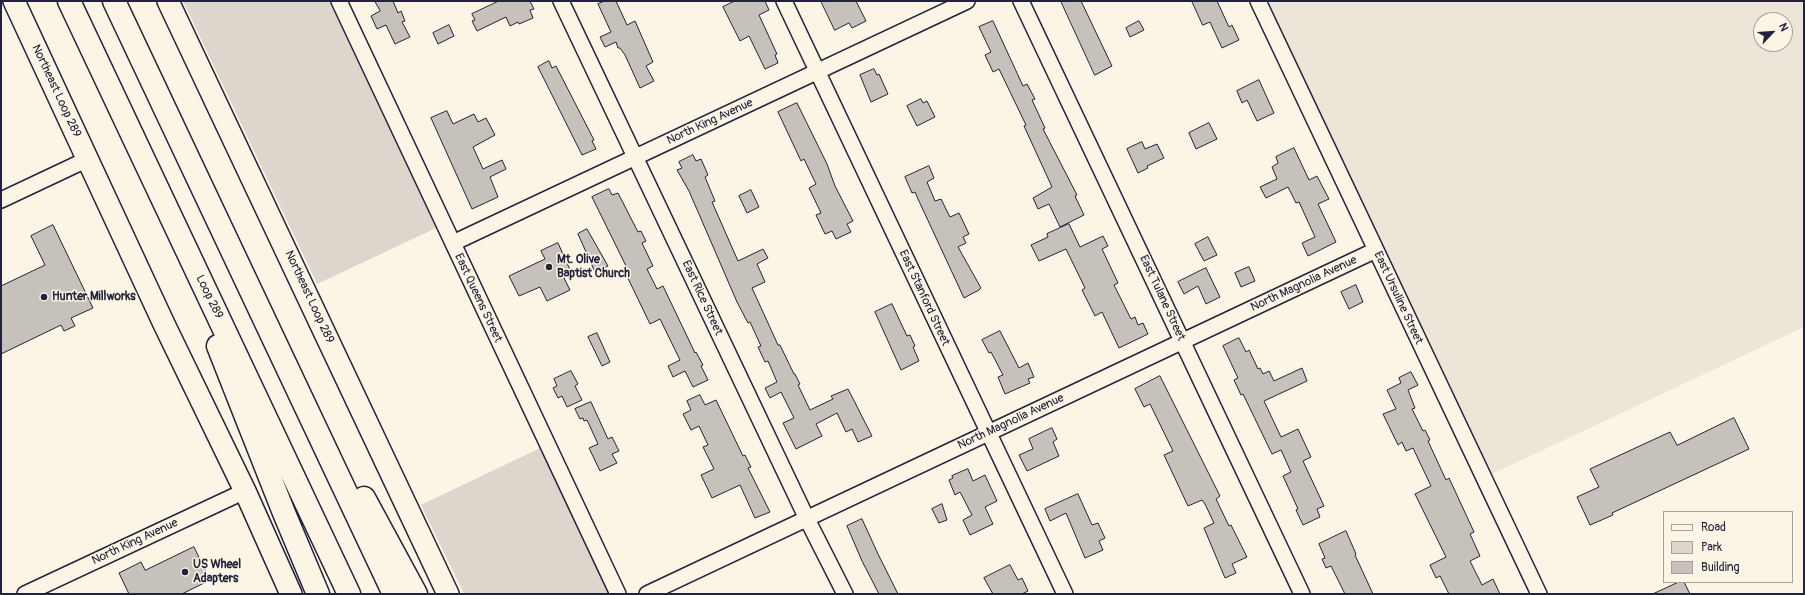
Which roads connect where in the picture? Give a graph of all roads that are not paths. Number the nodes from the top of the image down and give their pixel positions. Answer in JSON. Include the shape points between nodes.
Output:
{"nodes":[{"id":1,"x":14,"y":1,"type":"edge"},
{"id":2,"x":69,"y":1,"type":"edge"},
{"id":3,"x":114,"y":1,"type":"edge"},
{"id":4,"x":168,"y":1,"type":"edge"},
{"id":5,"x":339,"y":1,"type":"edge"},
{"id":6,"x":561,"y":1,"type":"edge"},
{"id":7,"x":784,"y":1,"type":"edge"},
{"id":8,"x":967,"y":1,"type":"edge"},
{"id":9,"x":1021,"y":1,"type":"edge"},
{"id":10,"x":1258,"y":1,"type":"edge"},
{"id":11,"x":817,"y":72,"type":"junction"},
{"id":12,"x":636,"y":157,"type":"junction"},
{"id":13,"x":88,"y":159,"type":"junction"},
{"id":14,"x":200,"y":183,"type":"junction"},
{"id":15,"x":1,"y":200,"type":"edge"},
{"id":16,"x":170,"y":215,"type":"junction"},
{"id":17,"x":453,"y":243,"type":"junction"},
{"id":18,"x":1376,"y":250,"type":"junction"},
{"id":19,"x":1182,"y":342,"type":"junction"},
{"id":20,"x":988,"y":433,"type":"junction"},
{"id":21,"x":245,"y":491,"type":"junction"},
{"id":22,"x":807,"y":519,"type":"junction"},
{"id":23,"x":25,"y":594,"type":"edge"},
{"id":24,"x":291,"y":594,"type":"edge"},
{"id":25,"x":318,"y":594,"type":"edge"},
{"id":26,"x":350,"y":594,"type":"edge"},
{"id":27,"x":394,"y":594,"type":"edge"},
{"id":28,"x":416,"y":594,"type":"edge"},
{"id":29,"x":448,"y":594,"type":"edge"},
{"id":30,"x":618,"y":594,"type":"edge"},
{"id":31,"x":647,"y":594,"type":"edge"},
{"id":32,"x":844,"y":594,"type":"edge"},
{"id":33,"x":1064,"y":594,"type":"edge"},
{"id":34,"x":1302,"y":594,"type":"edge"},
{"id":35,"x":1539,"y":594,"type":"edge"}],
"edges":[{"from":1,"to":13,"type":"main road","name":"Northeast Loop 289"},
{"from":2,"to":16,"type":"highway","name":"Loop 289"},
{"from":3,"to":14,"type":"highway"},
{"from":4,"to":29,"type":"main road","name":"Northeast Loop 289"},
{"from":5,"to":17,"type":"street","name":"East Queens Street"},
{"from":6,"to":12,"type":"street","name":"East Rice Street"},
{"from":7,"to":11,"type":"street","name":"East Stanford Street"},
{"from":8,"to":11,"type":"street","name":"North King Avenue"},
{"from":9,"to":19,"type":"street","name":"East Tulane Street"},
{"from":10,"to":18,"type":"street","name":"East Ursuline Street"},
{"from":11,"to":12,"type":"street","name":"North King Avenue"},
{"from":11,"to":20,"type":"street","name":"East Stanford Street"},
{"from":12,"to":17,"type":"street","name":"North King Avenue"},
{"from":12,"to":22,"type":"street","name":"East Rice Street"},
{"from":13,"to":15,"type":"street"},
{"from":13,"to":21,"type":"main road","name":"Northeast Loop 289"},
{"from":14,"to":27,"type":"highway"},
{"from":14,"to":28,"type":"highway","via":[[285,339],[352,475]]},
{"from":16,"to":25,"type":"highway","via":[[231,380]]},
{"from":16,"to":26,"type":"highway","name":"Loop 289"},
{"from":17,"to":30,"type":"street","name":"East Queens Street"},
{"from":18,"to":19,"type":"street","name":"North Magnolia Avenue"},
{"from":18,"to":35,"type":"street","name":"East Ursuline Street"},
{"from":19,"to":20,"type":"street","name":"North Magnolia Avenue"},
{"from":19,"to":34,"type":"street","name":"East Tulane Street"},
{"from":20,"to":22,"type":"street","name":"North Magnolia Avenue"},
{"from":20,"to":33,"type":"street","name":"East Stanford Street"},
{"from":21,"to":23,"type":"street","name":"North King Avenue"},
{"from":21,"to":24,"type":"main road","name":"Northeast Loop 289"},
{"from":22,"to":31,"type":"street","name":"North Magnolia Avenue"},
{"from":22,"to":32,"type":"street","name":"East Rice Street"}]}
